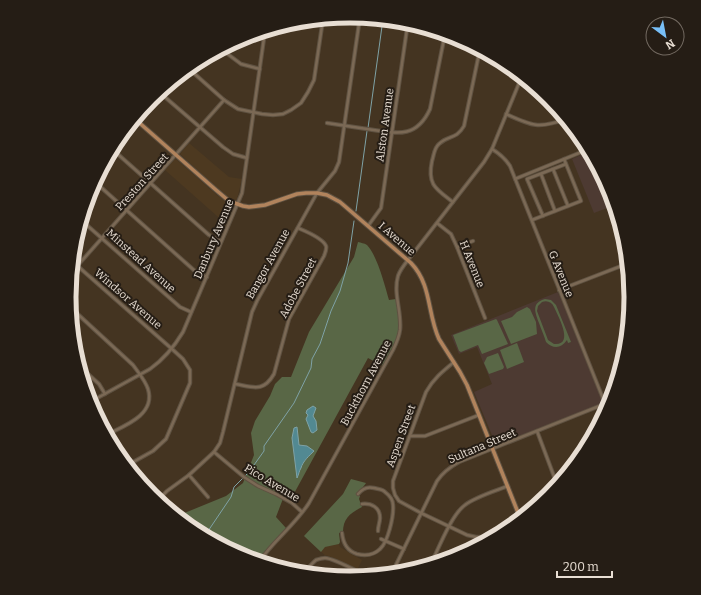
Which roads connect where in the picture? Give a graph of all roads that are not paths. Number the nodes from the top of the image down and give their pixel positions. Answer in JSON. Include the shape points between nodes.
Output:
{"nodes":[{"id":1,"x":359,"y":24,"type":"edge"},
{"id":2,"x":322,"y":25,"type":"edge"},
{"id":3,"x":407,"y":29,"type":"edge"},
{"id":4,"x":264,"y":37,"type":"edge"},
{"id":5,"x":444,"y":40,"type":"edge"},
{"id":6,"x":226,"y":53,"type":"edge"},
{"id":7,"x":479,"y":55,"type":"edge"},
{"id":8,"x":260,"y":70,"type":"junction"},
{"id":9,"x":193,"y":73,"type":"edge"},
{"id":10,"x":521,"y":82,"type":"edge"},
{"id":11,"x":164,"y":96,"type":"edge"},
{"id":12,"x":224,"y":100,"type":"junction"},
{"id":13,"x":254,"y":113,"type":"junction"},
{"id":14,"x":506,"y":114,"type":"junction"},
{"id":15,"x":560,"y":121,"type":"edge"},
{"id":16,"x":139,"y":123,"type":"edge"},
{"id":17,"x":327,"y":123,"type":"dead end"},
{"id":18,"x":345,"y":125,"type":"junction"},
{"id":19,"x":200,"y":128,"type":"junction"},
{"id":20,"x":392,"y":132,"type":"junction"},
{"id":21,"x":492,"y":149,"type":"junction"},
{"id":22,"x":583,"y":151,"type":"edge"},
{"id":23,"x":117,"y":153,"type":"edge"},
{"id":24,"x":176,"y":155,"type":"junction"},
{"id":25,"x":248,"y":158,"type":"junction"},
{"id":26,"x":564,"y":159,"type":"junction"},
{"id":27,"x":566,"y":164,"type":"junction"},
{"id":28,"x":553,"y":169,"type":"junction"},
{"id":29,"x":541,"y":174,"type":"junction"},
{"id":30,"x":515,"y":179,"type":"junction"},
{"id":31,"x":151,"y":183,"type":"junction"},
{"id":32,"x":100,"y":186,"type":"edge"},
{"id":33,"x":318,"y":193,"type":"junction"},
{"id":34,"x":453,"y":202,"type":"junction"},
{"id":35,"x":238,"y":204,"type":"junction"},
{"id":36,"x":568,"y":206,"type":"junction"},
{"id":37,"x":127,"y":211,"type":"junction"},
{"id":38,"x":555,"y":211,"type":"junction"},
{"id":39,"x":543,"y":216,"type":"junction"},
{"id":40,"x":532,"y":220,"type":"junction"},
{"id":41,"x":437,"y":223,"type":"junction"},
{"id":42,"x":86,"y":224,"type":"edge"},
{"id":43,"x":368,"y":226,"type":"junction"},
{"id":44,"x":298,"y":228,"type":"junction"},
{"id":45,"x":102,"y":238,"type":"junction"},
{"id":46,"x":221,"y":241,"type":"junction"},
{"id":47,"x":473,"y":241,"type":"dead end"},
{"id":48,"x":457,"y":247,"type":"junction"},
{"id":49,"x":408,"y":260,"type":"junction"},
{"id":50,"x":623,"y":265,"type":"edge"},
{"id":51,"x":78,"y":266,"type":"joint"},
{"id":52,"x":206,"y":277,"type":"junction"},
{"id":53,"x":559,"y":290,"type":"junction"},
{"id":54,"x":191,"y":312,"type":"junction"},
{"id":55,"x":77,"y":314,"type":"edge"},
{"id":56,"x":485,"y":318,"type":"dead end"},
{"id":57,"x":172,"y":349,"type":"junction"},
{"id":58,"x":454,"y":362,"type":"junction"},
{"id":59,"x":86,"y":372,"type":"edge"},
{"id":60,"x":140,"y":374,"type":"junction"},
{"id":61,"x":235,"y":384,"type":"junction"},
{"id":62,"x":105,"y":394,"type":"junction"},
{"id":63,"x":96,"y":399,"type":"edge"},
{"id":64,"x":604,"y":402,"type":"edge"},
{"id":65,"x":603,"y":405,"type":"edge"},
{"id":66,"x":479,"y":415,"type":"junction"},
{"id":67,"x":537,"y":431,"type":"junction"},
{"id":68,"x":111,"y":432,"type":"edge"},
{"id":69,"x":410,"y":436,"type":"junction"},
{"id":70,"x":493,"y":449,"type":"junction"},
{"id":71,"x":214,"y":452,"type":"junction"},
{"id":72,"x":132,"y":463,"type":"edge"},
{"id":73,"x":189,"y":475,"type":"junction"},
{"id":74,"x":555,"y":480,"type":"edge"},
{"id":75,"x":508,"y":486,"type":"junction"},
{"id":76,"x":358,"y":494,"type":"dead end"},
{"id":77,"x":161,"y":497,"type":"edge"},
{"id":78,"x":208,"y":497,"type":"dead end"},
{"id":79,"x":362,"y":504,"type":"dead end"},
{"id":80,"x":302,"y":512,"type":"junction"},
{"id":81,"x":421,"y":513,"type":"junction"},
{"id":82,"x":519,"y":514,"type":"edge"},
{"id":83,"x":449,"y":526,"type":"junction"},
{"id":84,"x":378,"y":531,"type":"dead end"},
{"id":85,"x":342,"y":533,"type":"dead end"},
{"id":86,"x":485,"y":537,"type":"edge"},
{"id":87,"x":381,"y":539,"type":"dead end"},
{"id":88,"x":385,"y":541,"type":"junction"},
{"id":89,"x":404,"y":550,"type":"junction"},
{"id":90,"x":263,"y":557,"type":"edge"},
{"id":91,"x":433,"y":559,"type":"edge"},
{"id":92,"x":308,"y":569,"type":"edge"},
{"id":93,"x":394,"y":569,"type":"edge"},
{"id":94,"x":357,"y":572,"type":"edge"}],
"edges":[{"from":1,"to":18,"type":"street","name":"Bangor Avenue"},
{"from":2,"to":13,"type":"street","via":[[314,80],[301,103],[283,114]]},
{"from":3,"to":20,"type":"street","name":"Alston Avenue"},
{"from":4,"to":8,"type":"street","name":"Danbury Avenue"},
{"from":5,"to":20,"type":"street","via":[[426,117],[413,129]]},
{"from":6,"to":8,"type":"street","via":[[241,64]]},
{"from":7,"to":34,"type":"street","via":[[464,126],[460,132],[439,144],[431,169],[431,181],[436,189]]},
{"from":8,"to":13,"type":"street","name":"Danbury Avenue"},
{"from":9,"to":12,"type":"street"},
{"from":10,"to":14,"type":"street","name":"Buckthorn Avenue"},
{"from":11,"to":19,"type":"street"},
{"from":12,"to":13,"type":"street","via":[[238,109]]},
{"from":12,"to":19,"type":"street","name":"Preston Street"},
{"from":13,"to":25,"type":"street","name":"Danbury Avenue"},
{"from":14,"to":15,"type":"street","via":[[533,125]]},
{"from":14,"to":21,"type":"street","name":"Buckthorn Avenue"},
{"from":16,"to":24,"type":"main road","name":"I Avenue"},
{"from":17,"to":18,"type":"street"},
{"from":18,"to":20,"type":"street"},
{"from":18,"to":33,"type":"street","name":"Bangor Avenue","via":[[339,162]]},
{"from":19,"to":24,"type":"street","name":"Preston Street"},
{"from":19,"to":25,"type":"street","via":[[232,154]]},
{"from":20,"to":43,"type":"street","name":"Alston Avenue","via":[[381,208]]},
{"from":21,"to":30,"type":"street","name":"G Avenue","via":[[505,158]]},
{"from":21,"to":34,"type":"street","name":"Buckthorn Avenue"},
{"from":22,"to":26,"type":"street"},
{"from":23,"to":31,"type":"street"},
{"from":24,"to":31,"type":"street","name":"Preston Street"},
{"from":24,"to":35,"type":"main road","name":"I Avenue","via":[[224,197]]},
{"from":25,"to":35,"type":"street","name":"Danbury Avenue"},
{"from":26,"to":27,"type":"street"},
{"from":26,"to":30,"type":"street"},
{"from":27,"to":28,"type":"street"},
{"from":27,"to":36,"type":"street","via":[[581,200]]},
{"from":28,"to":29,"type":"street"},
{"from":28,"to":36,"type":"street"},
{"from":29,"to":38,"type":"street"},
{"from":29,"to":39,"type":"street","via":[[527,179]]},
{"from":30,"to":40,"type":"street","name":"G Avenue"},
{"from":31,"to":37,"type":"street","name":"Preston Street"},
{"from":31,"to":46,"type":"street","via":[[209,235]]},
{"from":32,"to":37,"type":"street"},
{"from":33,"to":35,"type":"main road","name":"I Avenue","via":[[306,192],[259,206]]},
{"from":33,"to":43,"type":"main road","name":"I Avenue","via":[[336,200]]},
{"from":33,"to":44,"type":"street","name":"Bangor Avenue"},
{"from":34,"to":41,"type":"street","name":"Buckthorn Avenue"},
{"from":35,"to":46,"type":"street","name":"Danbury Avenue"},
{"from":36,"to":38,"type":"street"},
{"from":37,"to":45,"type":"street","name":"Preston Street"},
{"from":37,"to":52,"type":"street","via":[[196,272]]},
{"from":38,"to":39,"type":"street"},
{"from":39,"to":40,"type":"street"},
{"from":40,"to":53,"type":"street","name":"G Avenue"},
{"from":41,"to":48,"type":"street","name":"H Avenue","via":[[451,234]]},
{"from":41,"to":49,"type":"street","name":"Buckthorn Avenue"},
{"from":42,"to":45,"type":"street","name":"Minstead Avenue"},
{"from":43,"to":49,"type":"main road","name":"I Avenue"},
{"from":44,"to":61,"type":"street","name":"Bangor Avenue","via":[[256,301]]},
{"from":44,"to":61,"type":"street","name":"Adobe Street","via":[[322,240],[326,245],[324,256],[289,319],[270,382],[260,387]]},
{"from":45,"to":51,"type":"street","name":"Preston Street"},
{"from":45,"to":54,"type":"street","name":"Minstead Avenue","via":[[180,307]]},
{"from":46,"to":52,"type":"street","name":"Danbury Avenue"},
{"from":47,"to":48,"type":"street"},
{"from":48,"to":56,"type":"street","name":"H Avenue"},
{"from":49,"to":58,"type":"main road","name":"I Avenue","via":[[422,279],[437,334]]},
{"from":49,"to":80,"type":"street","name":"Buckthorn Avenue","via":[[400,272],[397,283],[400,326],[398,340]]},
{"from":50,"to":53,"type":"street"},
{"from":51,"to":57,"type":"street","name":"Windsor Avenue"},
{"from":52,"to":54,"type":"street","name":"Danbury Avenue"},
{"from":53,"to":64,"type":"street","name":"G Avenue"},
{"from":54,"to":57,"type":"street","name":"Danbury Avenue","via":[[183,332]]},
{"from":55,"to":60,"type":"street"},
{"from":57,"to":60,"type":"street","name":"Danbury Avenue","via":[[159,362]]},
{"from":57,"to":72,"type":"street","name":"Windsor Avenue","via":[[190,370],[190,383],[166,439],[154,451]]},
{"from":58,"to":66,"type":"main road","name":"I Avenue"},
{"from":58,"to":69,"type":"street","name":"Aspen Street","via":[[430,385]]},
{"from":59,"to":62,"type":"street","via":[[99,384]]},
{"from":60,"to":62,"type":"street","name":"Danbury Avenue"},
{"from":60,"to":68,"type":"street","via":[[148,391],[149,402],[138,418]]},
{"from":61,"to":71,"type":"street","name":"Bangor Avenue","via":[[220,443]]},
{"from":62,"to":63,"type":"street","name":"Danbury Avenue"},
{"from":65,"to":67,"type":"street","name":"Sultana Street"},
{"from":66,"to":69,"type":"street","via":[[425,436]]},
{"from":66,"to":70,"type":"main road","name":"I Avenue"},
{"from":67,"to":70,"type":"street","name":"Sultana Street"},
{"from":67,"to":74,"type":"street"},
{"from":69,"to":81,"type":"street","name":"Aspen Street","via":[[393,481],[393,488],[399,501]]},
{"from":70,"to":75,"type":"main road","name":"I Avenue"},
{"from":70,"to":81,"type":"street","name":"Sultana Street","via":[[459,462],[443,473]]},
{"from":71,"to":73,"type":"street","name":"Bangor Avenue"},
{"from":71,"to":80,"type":"street","name":"Pico Avenue","via":[[244,477],[292,503]]},
{"from":73,"to":77,"type":"street","name":"Bangor Avenue"},
{"from":73,"to":78,"type":"street"},
{"from":75,"to":82,"type":"main road","name":"I Avenue"},
{"from":75,"to":83,"type":"street","via":[[465,505],[457,512]]},
{"from":76,"to":88,"type":"street","via":[[361,490],[371,487],[385,491],[392,501],[392,519]]},
{"from":79,"to":84,"type":"street","via":[[373,505],[377,510],[380,518]]},
{"from":80,"to":90,"type":"street","name":"Buckthorn Avenue"},
{"from":81,"to":83,"type":"street","name":"Aspen Street"},
{"from":81,"to":89,"type":"street","name":"Sultana Street"},
{"from":83,"to":86,"type":"street","name":"Aspen Street","via":[[467,535]]},
{"from":83,"to":91,"type":"street"},
{"from":85,"to":88,"type":"street","via":[[344,544],[356,554],[376,553]]},
{"from":87,"to":88,"type":"street"},
{"from":88,"to":89,"type":"street"},
{"from":89,"to":93,"type":"street","name":"Sultana Street"},
{"from":92,"to":94,"type":"street","via":[[318,559],[330,558]]}]}
